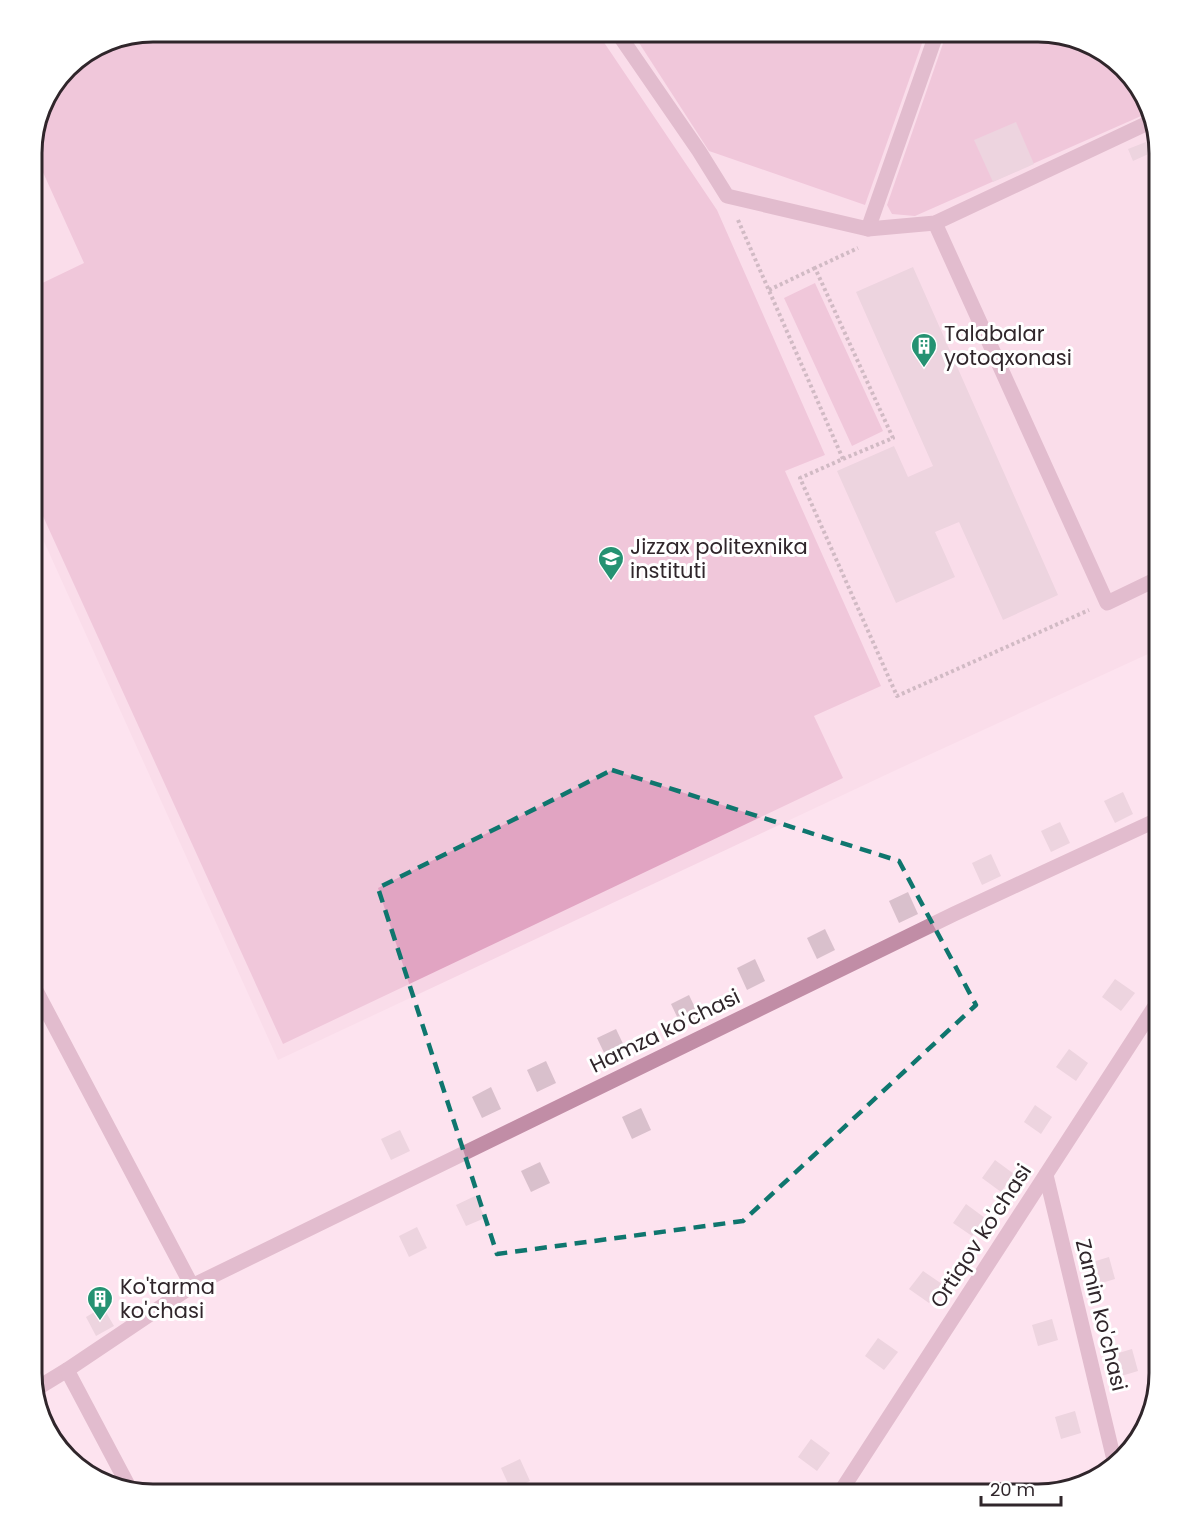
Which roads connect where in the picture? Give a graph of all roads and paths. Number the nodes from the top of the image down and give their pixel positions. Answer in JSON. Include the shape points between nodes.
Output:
{"nodes":[{"id":1,"x":624,"y":42,"type":"edge"},
{"id":2,"x":933,"y":42,"type":"edge"},
{"id":3,"x":1145,"y":124,"type":"edge"},
{"id":4,"x":727,"y":196,"type":"junction"},
{"id":5,"x":935,"y":223,"type":"junction"},
{"id":6,"x":868,"y":229,"type":"junction"},
{"id":7,"x":815,"y":268,"type":"junction"},
{"id":8,"x":769,"y":290,"type":"junction"},
{"id":9,"x":843,"y":459,"type":"junction"},
{"id":10,"x":1149,"y":583,"type":"edge"},
{"id":11,"x":1107,"y":603,"type":"junction"},
{"id":12,"x":1149,"y":824,"type":"edge"},
{"id":13,"x":42,"y":1002,"type":"edge"},
{"id":14,"x":1149,"y":1017,"type":"edge"},
{"id":15,"x":1046,"y":1175,"type":"junction"},
{"id":16,"x":192,"y":1286,"type":"junction"},
{"id":17,"x":67,"y":1370,"type":"junction"},
{"id":18,"x":43,"y":1385,"type":"edge"},
{"id":19,"x":1113,"y":1455,"type":"edge"},
{"id":20,"x":125,"y":1480,"type":"edge"},
{"id":21,"x":845,"y":1484,"type":"edge"}],
"edges":[{"from":1,"to":4,"type":"street"},
{"from":2,"to":6,"type":"street"},
{"from":3,"to":5,"type":"street"},
{"from":4,"to":6,"type":"street"},
{"from":4,"to":8,"type":"path"},
{"from":5,"to":6,"type":"street"},
{"from":5,"to":11,"type":"street"},
{"from":6,"to":7,"type":"path","via":[[868,243]]},
{"from":7,"to":8,"type":"path"},
{"from":7,"to":9,"type":"path","via":[[893,438]]},
{"from":8,"to":9,"type":"path"},
{"from":9,"to":11,"type":"path","via":[[800,478],[897,696]]},
{"from":10,"to":11,"type":"street"},
{"from":12,"to":16,"type":"street","name":"Hamza ko'chasi","via":[[954,914]]},
{"from":13,"to":16,"type":"street"},
{"from":14,"to":15,"type":"street","name":"Ortiqov ko'chasi"},
{"from":15,"to":19,"type":"street","name":"Zamin ko'chasi"},
{"from":15,"to":21,"type":"street","name":"Ortiqov ko'chasi"},
{"from":16,"to":17,"type":"street","name":"Hamza ko'chasi"},
{"from":17,"to":18,"type":"street","name":"Hamza ko'chasi"},
{"from":17,"to":20,"type":"street"}]}
